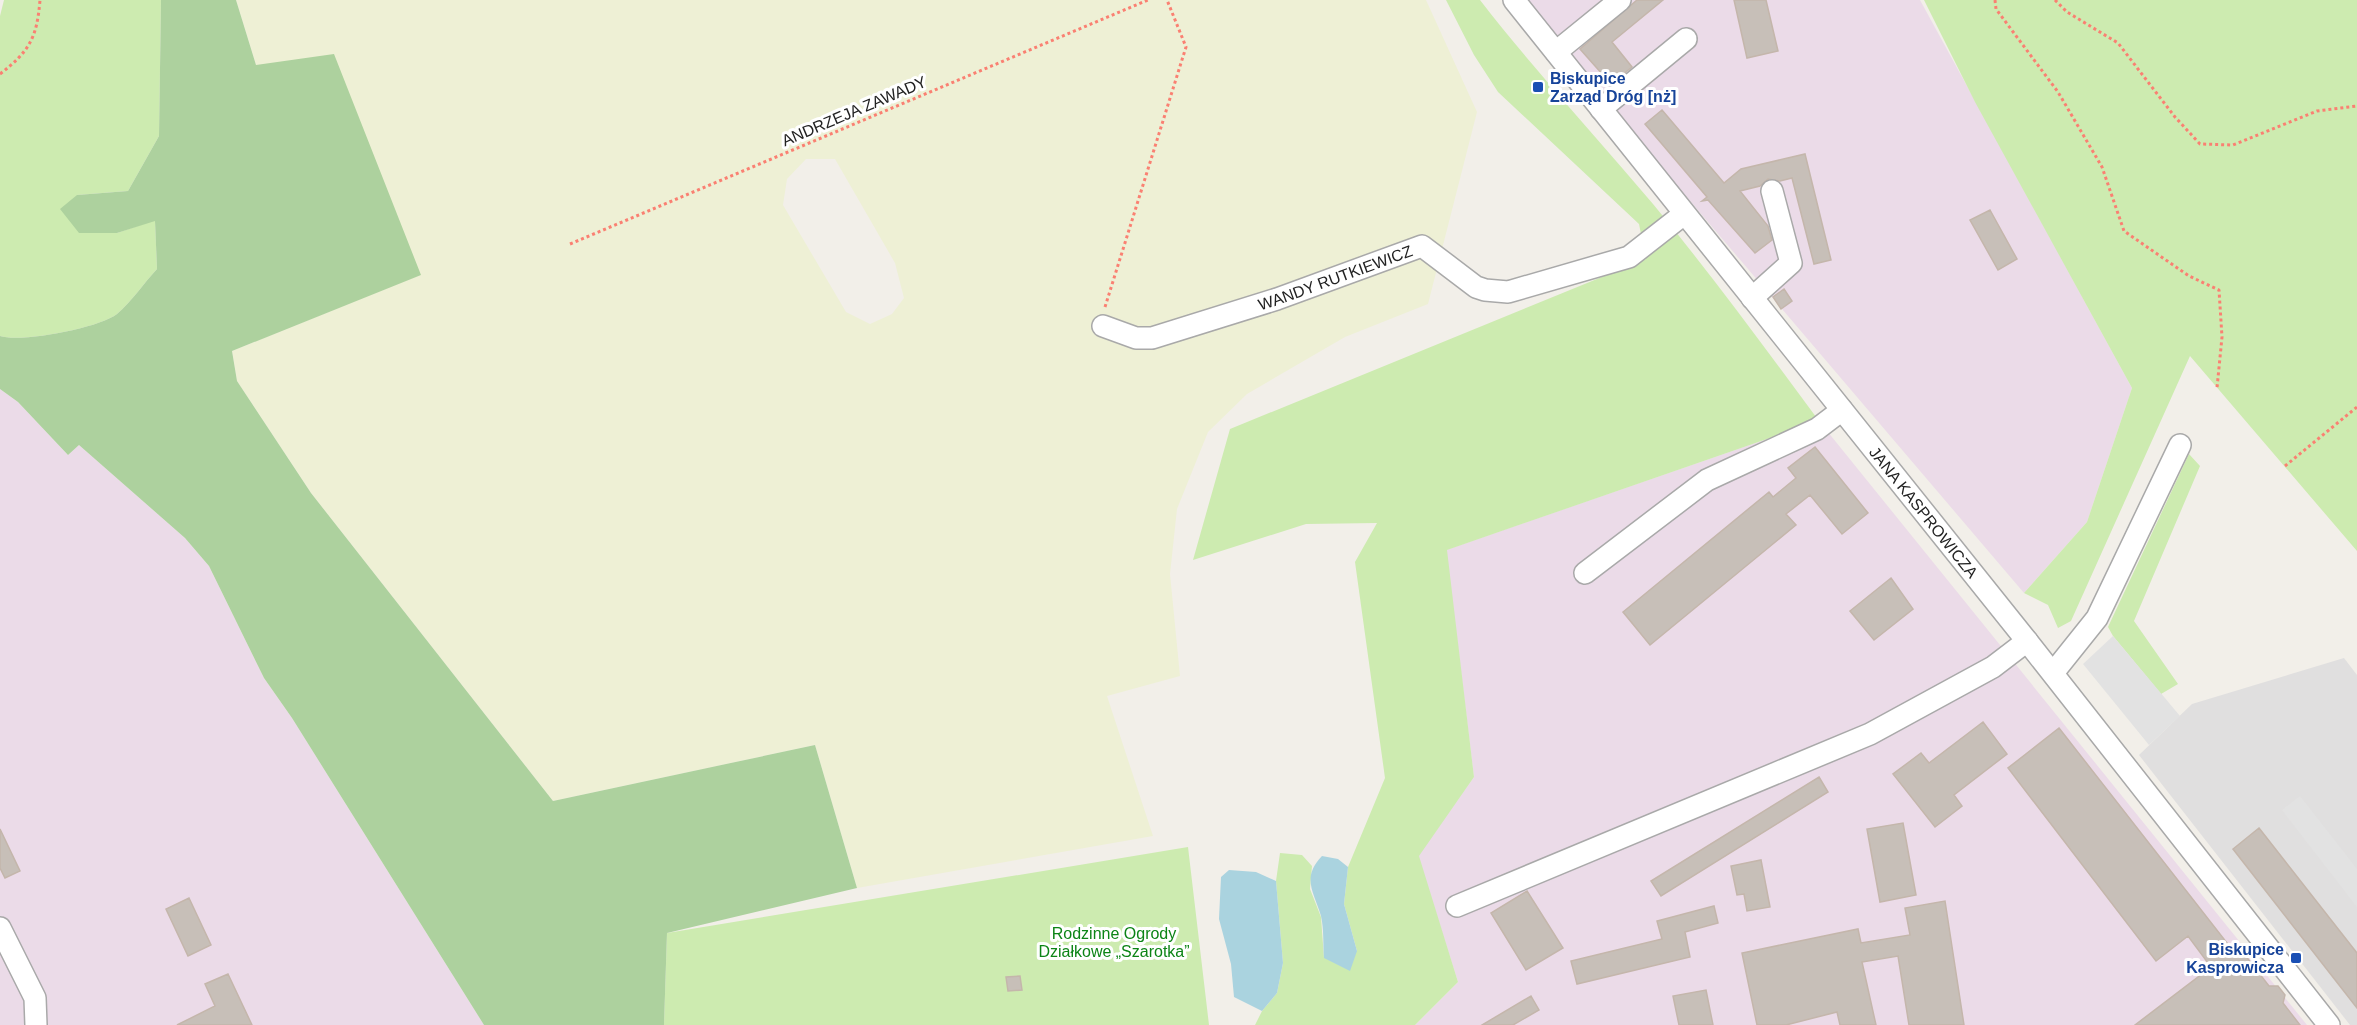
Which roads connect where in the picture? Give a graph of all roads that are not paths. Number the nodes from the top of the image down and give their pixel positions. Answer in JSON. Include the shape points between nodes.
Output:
{"nodes":[{"id":1,"x":1515,"y":0,"type":"edge"},
{"id":2,"x":1620,"y":0,"type":"edge"},
{"id":3,"x":1686,"y":39,"type":"dead end"},
{"id":4,"x":1556,"y":52,"type":"junction"},
{"id":5,"x":1601,"y":109,"type":"junction"},
{"id":6,"x":1772,"y":191,"type":"dead end"},
{"id":7,"x":1684,"y":214,"type":"junction"},
{"id":8,"x":1752,"y":298,"type":"junction"},
{"id":9,"x":1103,"y":326,"type":"road end"},
{"id":10,"x":1842,"y":410,"type":"junction"},
{"id":11,"x":2180,"y":445,"type":"dead end"},
{"id":12,"x":1585,"y":573,"type":"dead end"},
{"id":13,"x":2027,"y":641,"type":"junction"},
{"id":14,"x":2053,"y":673,"type":"junction"},
{"id":15,"x":1457,"y":906,"type":"dead end"},
{"id":16,"x":0,"y":928,"type":"edge"},
{"id":17,"x":36,"y":1025,"type":"edge"},
{"id":18,"x":2329,"y":1025,"type":"edge"}],
"edges":[{"from":1,"to":4,"type":"street","name":"JANA KASPROWICZA"},
{"from":2,"to":4,"type":"street"},
{"from":3,"to":5,"type":"street"},
{"from":4,"to":5,"type":"street","name":"JANA KASPROWICZA"},
{"from":5,"to":7,"type":"street","name":"JANA KASPROWICZA"},
{"from":6,"to":8,"type":"street","via":[[1791,263]]},
{"from":7,"to":8,"type":"street","name":"JANA KASPROWICZA"},
{"from":7,"to":9,"type":"street","name":"WANDY RUTKIEWICZ","via":[[1629,257],[1508,292],[1476,287],[1422,246],[1277,299],[1152,338],[1136,338]]},
{"from":8,"to":10,"type":"street","name":"JANA KASPROWICZA"},
{"from":10,"to":12,"type":"street","via":[[1817,429],[1707,480]]},
{"from":10,"to":13,"type":"street","name":"JANA KASPROWICZA"},
{"from":11,"to":14,"type":"street","via":[[2097,618]]},
{"from":13,"to":14,"type":"street","name":"JANA KASPROWICZA"},
{"from":13,"to":15,"type":"street","via":[[1993,667],[1870,734]]},
{"from":14,"to":18,"type":"street","name":"JANA KASPROWICZA"},
{"from":16,"to":17,"type":"street","via":[[35,998]]}]}
